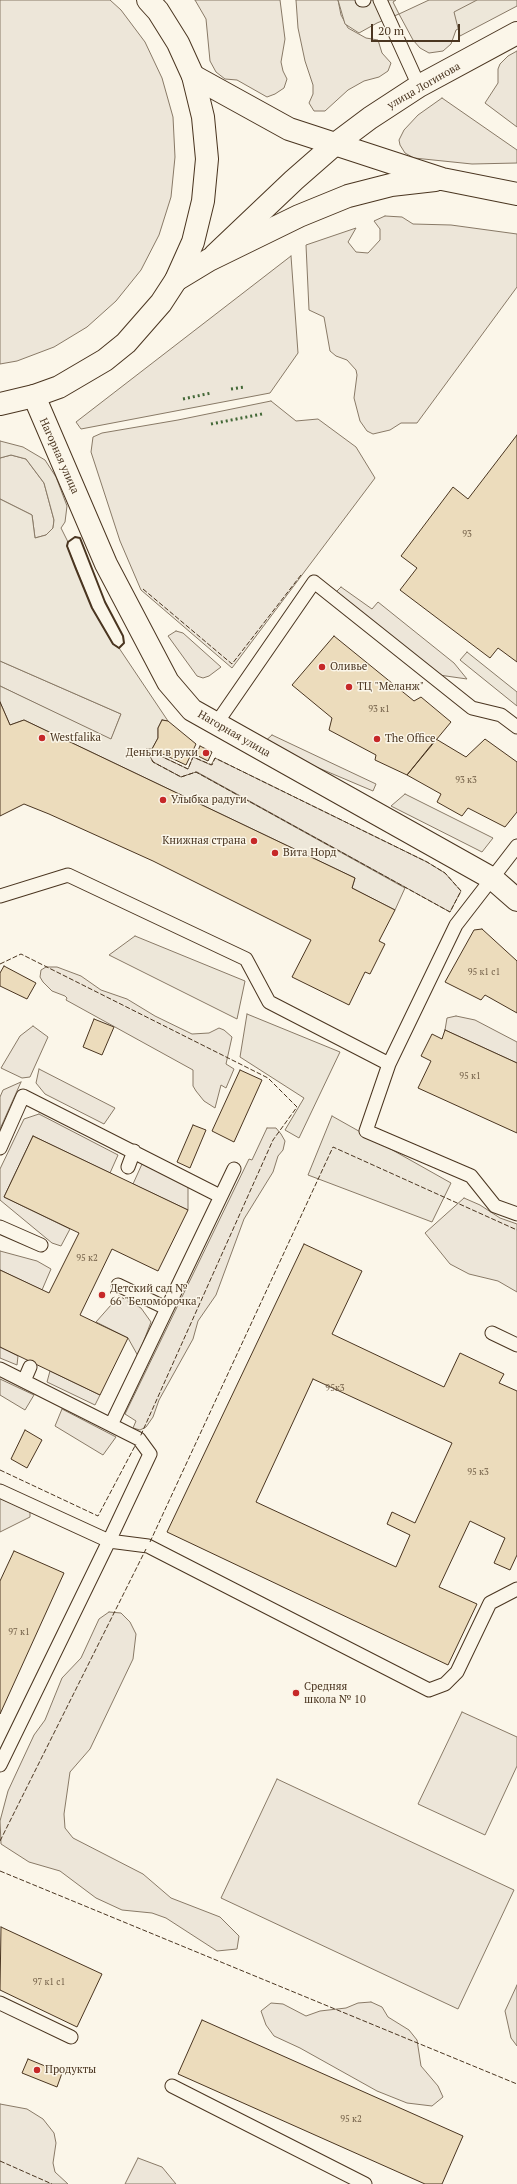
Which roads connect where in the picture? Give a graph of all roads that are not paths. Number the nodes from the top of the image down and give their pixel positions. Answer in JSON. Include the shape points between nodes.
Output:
{"nodes":[{"id":1,"x":148,"y":0,"type":"edge"},
{"id":2,"x":380,"y":0,"type":"edge"},
{"id":3,"x":517,"y":33,"type":"edge"},
{"id":4,"x":192,"y":76,"type":"junction"},
{"id":5,"x":419,"y":86,"type":"junction"},
{"id":6,"x":334,"y":145,"type":"junction"},
{"id":7,"x":442,"y":179,"type":"junction"},
{"id":8,"x":517,"y":194,"type":"edge"},
{"id":9,"x":210,"y":260,"type":"junction"},
{"id":10,"x":176,"y":280,"type":"junction"},
{"id":11,"x":34,"y":396,"type":"junction"},
{"id":12,"x":0,"y":404,"type":"edge"},
{"id":13,"x":216,"y":724,"type":"junction"},
{"id":14,"x":517,"y":727,"type":"edge"},
{"id":15,"x":517,"y":846,"type":"edge"},
{"id":16,"x":492,"y":879,"type":"junction"},
{"id":17,"x":0,"y":896,"type":"edge"},
{"id":18,"x":517,"y":900,"type":"edge"},
{"id":19,"x":389,"y":1064,"type":"junction"},
{"id":20,"x":0,"y":1148,"type":"edge"},
{"id":21,"x":134,"y":1151,"type":"junction"},
{"id":22,"x":128,"y":1167,"type":"dead end"},
{"id":23,"x":234,"y":1169,"type":"dead end"},
{"id":24,"x":220,"y":1196,"type":"junction"},
{"id":25,"x":517,"y":1214,"type":"edge"},
{"id":26,"x":0,"y":1227,"type":"edge"},
{"id":27,"x":41,"y":1245,"type":"dead end"},
{"id":28,"x":118,"y":1284,"type":"dead end"},
{"id":29,"x":166,"y":1308,"type":"junction"},
{"id":30,"x":492,"y":1333,"type":"dead end"},
{"id":31,"x":517,"y":1345,"type":"edge"},
{"id":32,"x":30,"y":1367,"type":"dead end"},
{"id":33,"x":0,"y":1369,"type":"edge"},
{"id":34,"x":24,"y":1381,"type":"junction"},
{"id":35,"x":111,"y":1425,"type":"junction"},
{"id":36,"x":0,"y":1491,"type":"edge"},
{"id":37,"x":109,"y":1541,"type":"junction"},
{"id":38,"x":517,"y":1589,"type":"edge"},
{"id":39,"x":0,"y":1765,"type":"edge"},
{"id":40,"x":0,"y":2003,"type":"edge"},
{"id":41,"x":71,"y":2037,"type":"dead end"},
{"id":42,"x":172,"y":2086,"type":"dead end"},
{"id":43,"x":364,"y":2184,"type":"edge"}],
"edges":[{"from":1,"to":4,"type":"street","via":[[178,43]]},
{"from":2,"to":5,"type":"lane"},
{"from":3,"to":5,"type":"street","name":"улица Логинова"},
{"from":4,"to":6,"type":"street","via":[[289,129]]},
{"from":4,"to":10,"type":"street","via":[[203,117],[207,159],[203,201],[193,242]]},
{"from":5,"to":6,"type":"street","name":"улица Логинова"},
{"from":6,"to":7,"type":"street"},
{"from":6,"to":9,"type":"street","name":"улица Логинова"},
{"from":7,"to":8,"type":"street"},
{"from":7,"to":9,"type":"street","via":[[391,185],[348,196],[299,216]]},
{"from":9,"to":10,"type":"street"},
{"from":10,"to":11,"type":"street","via":[[145,324],[126,343],[82,374],[59,387]]},
{"from":11,"to":12,"type":"street"},
{"from":11,"to":13,"type":"street","name":"Нагорная улица","via":[[106,564],[168,682],[192,710]]},
{"from":13,"to":14,"type":"lane","via":[[314,582],[472,708],[501,715]]},
{"from":13,"to":16,"type":"street","name":"Нагорная улица"},
{"from":15,"to":16,"type":"lane"},
{"from":16,"to":18,"type":"street","name":"Нагорная улица"},
{"from":16,"to":19,"type":"lane","via":[[456,924]]},
{"from":17,"to":19,"type":"lane","via":[[68,876],[246,959],[269,1002]]},
{"from":19,"to":25,"type":"lane","via":[[366,1131],[471,1176],[495,1206]]},
{"from":20,"to":21,"type":"lane","via":[[23,1096]]},
{"from":21,"to":22,"type":"lane"},
{"from":21,"to":24,"type":"lane"},
{"from":23,"to":24,"type":"lane"},
{"from":24,"to":29,"type":"lane"},
{"from":26,"to":27,"type":"lane"},
{"from":28,"to":29,"type":"lane"},
{"from":29,"to":35,"type":"lane"},
{"from":30,"to":31,"type":"lane"},
{"from":32,"to":34,"type":"lane"},
{"from":33,"to":34,"type":"lane"},
{"from":34,"to":35,"type":"lane"},
{"from":35,"to":37,"type":"lane","via":[[139,1439],[150,1454]]},
{"from":36,"to":37,"type":"lane"},
{"from":37,"to":38,"type":"lane","via":[[148,1546],[429,1690],[445,1684],[457,1672],[490,1603]]},
{"from":37,"to":39,"type":"lane"},
{"from":40,"to":41,"type":"lane"},
{"from":42,"to":43,"type":"lane"}]}
